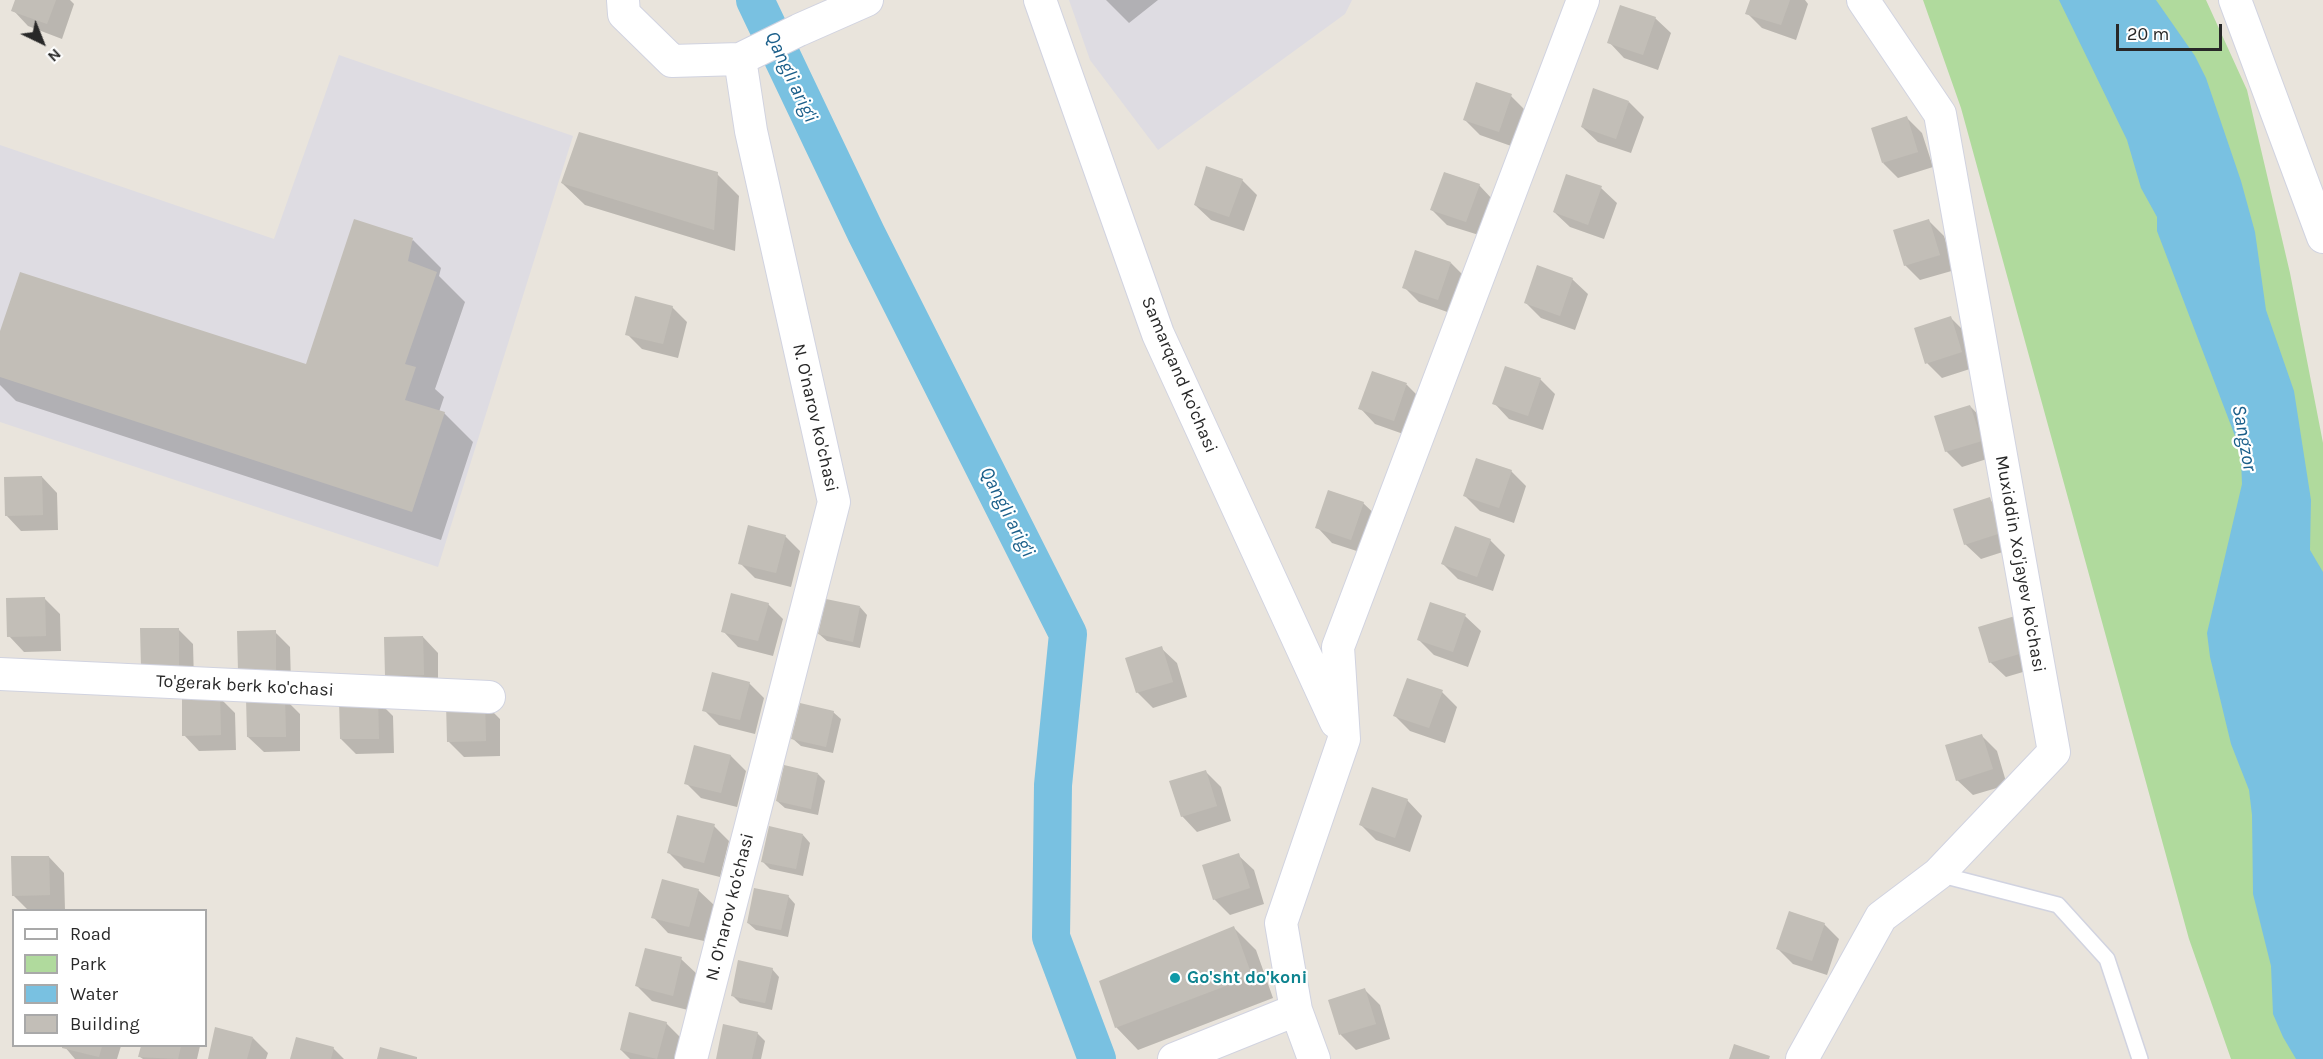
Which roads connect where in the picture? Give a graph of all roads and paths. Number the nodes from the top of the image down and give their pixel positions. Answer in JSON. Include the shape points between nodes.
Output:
{"nodes":[{"id":1,"x":623,"y":0,"type":"edge"},
{"id":2,"x":867,"y":0,"type":"edge"},
{"id":3,"x":1041,"y":0,"type":"edge"},
{"id":4,"x":1583,"y":0,"type":"edge"},
{"id":5,"x":1863,"y":0,"type":"edge"},
{"id":6,"x":2235,"y":0,"type":"edge"},
{"id":7,"x":740,"y":59,"type":"junction"},
{"id":8,"x":2323,"y":237,"type":"edge"},
{"id":9,"x":0,"y":674,"type":"edge"},
{"id":10,"x":489,"y":697,"type":"dead end"},
{"id":11,"x":1344,"y":739,"type":"junction"},
{"id":12,"x":1938,"y":874,"type":"junction"},
{"id":13,"x":1296,"y":1010,"type":"junction"},
{"id":14,"x":691,"y":1059,"type":"edge"},
{"id":15,"x":1174,"y":1059,"type":"edge"},
{"id":16,"x":1314,"y":1059,"type":"edge"},
{"id":17,"x":1802,"y":1059,"type":"edge"},
{"id":18,"x":2140,"y":1059,"type":"edge"}],
"edges":[{"from":1,"to":7,"type":"street","via":[[624,14],[672,61]]},
{"from":2,"to":7,"type":"street"},
{"from":3,"to":11,"type":"street","name":"Samarqand ko'chasi","via":[[1158,334]]},
{"from":4,"to":11,"type":"street","via":[[1338,647]]},
{"from":5,"to":12,"type":"street","name":"Muxiddin Xo'jayev ko'chasi","via":[[1940,114],[2054,752]]},
{"from":6,"to":8,"type":"street"},
{"from":7,"to":14,"type":"street","name":"N. O'narov ko'chasi","via":[[751,131],[834,502]]},
{"from":9,"to":10,"type":"street","name":"To'gerak berk ko'chasi"},
{"from":11,"to":13,"type":"street","via":[[1281,923]]},
{"from":12,"to":17,"type":"street","name":"Muxiddin Xo'jayev ko'chasi","via":[[1881,917]]},
{"from":12,"to":18,"type":"lane","via":[[2058,905],[2107,959]]},
{"from":13,"to":15,"type":"street"},
{"from":13,"to":16,"type":"street"}]}
